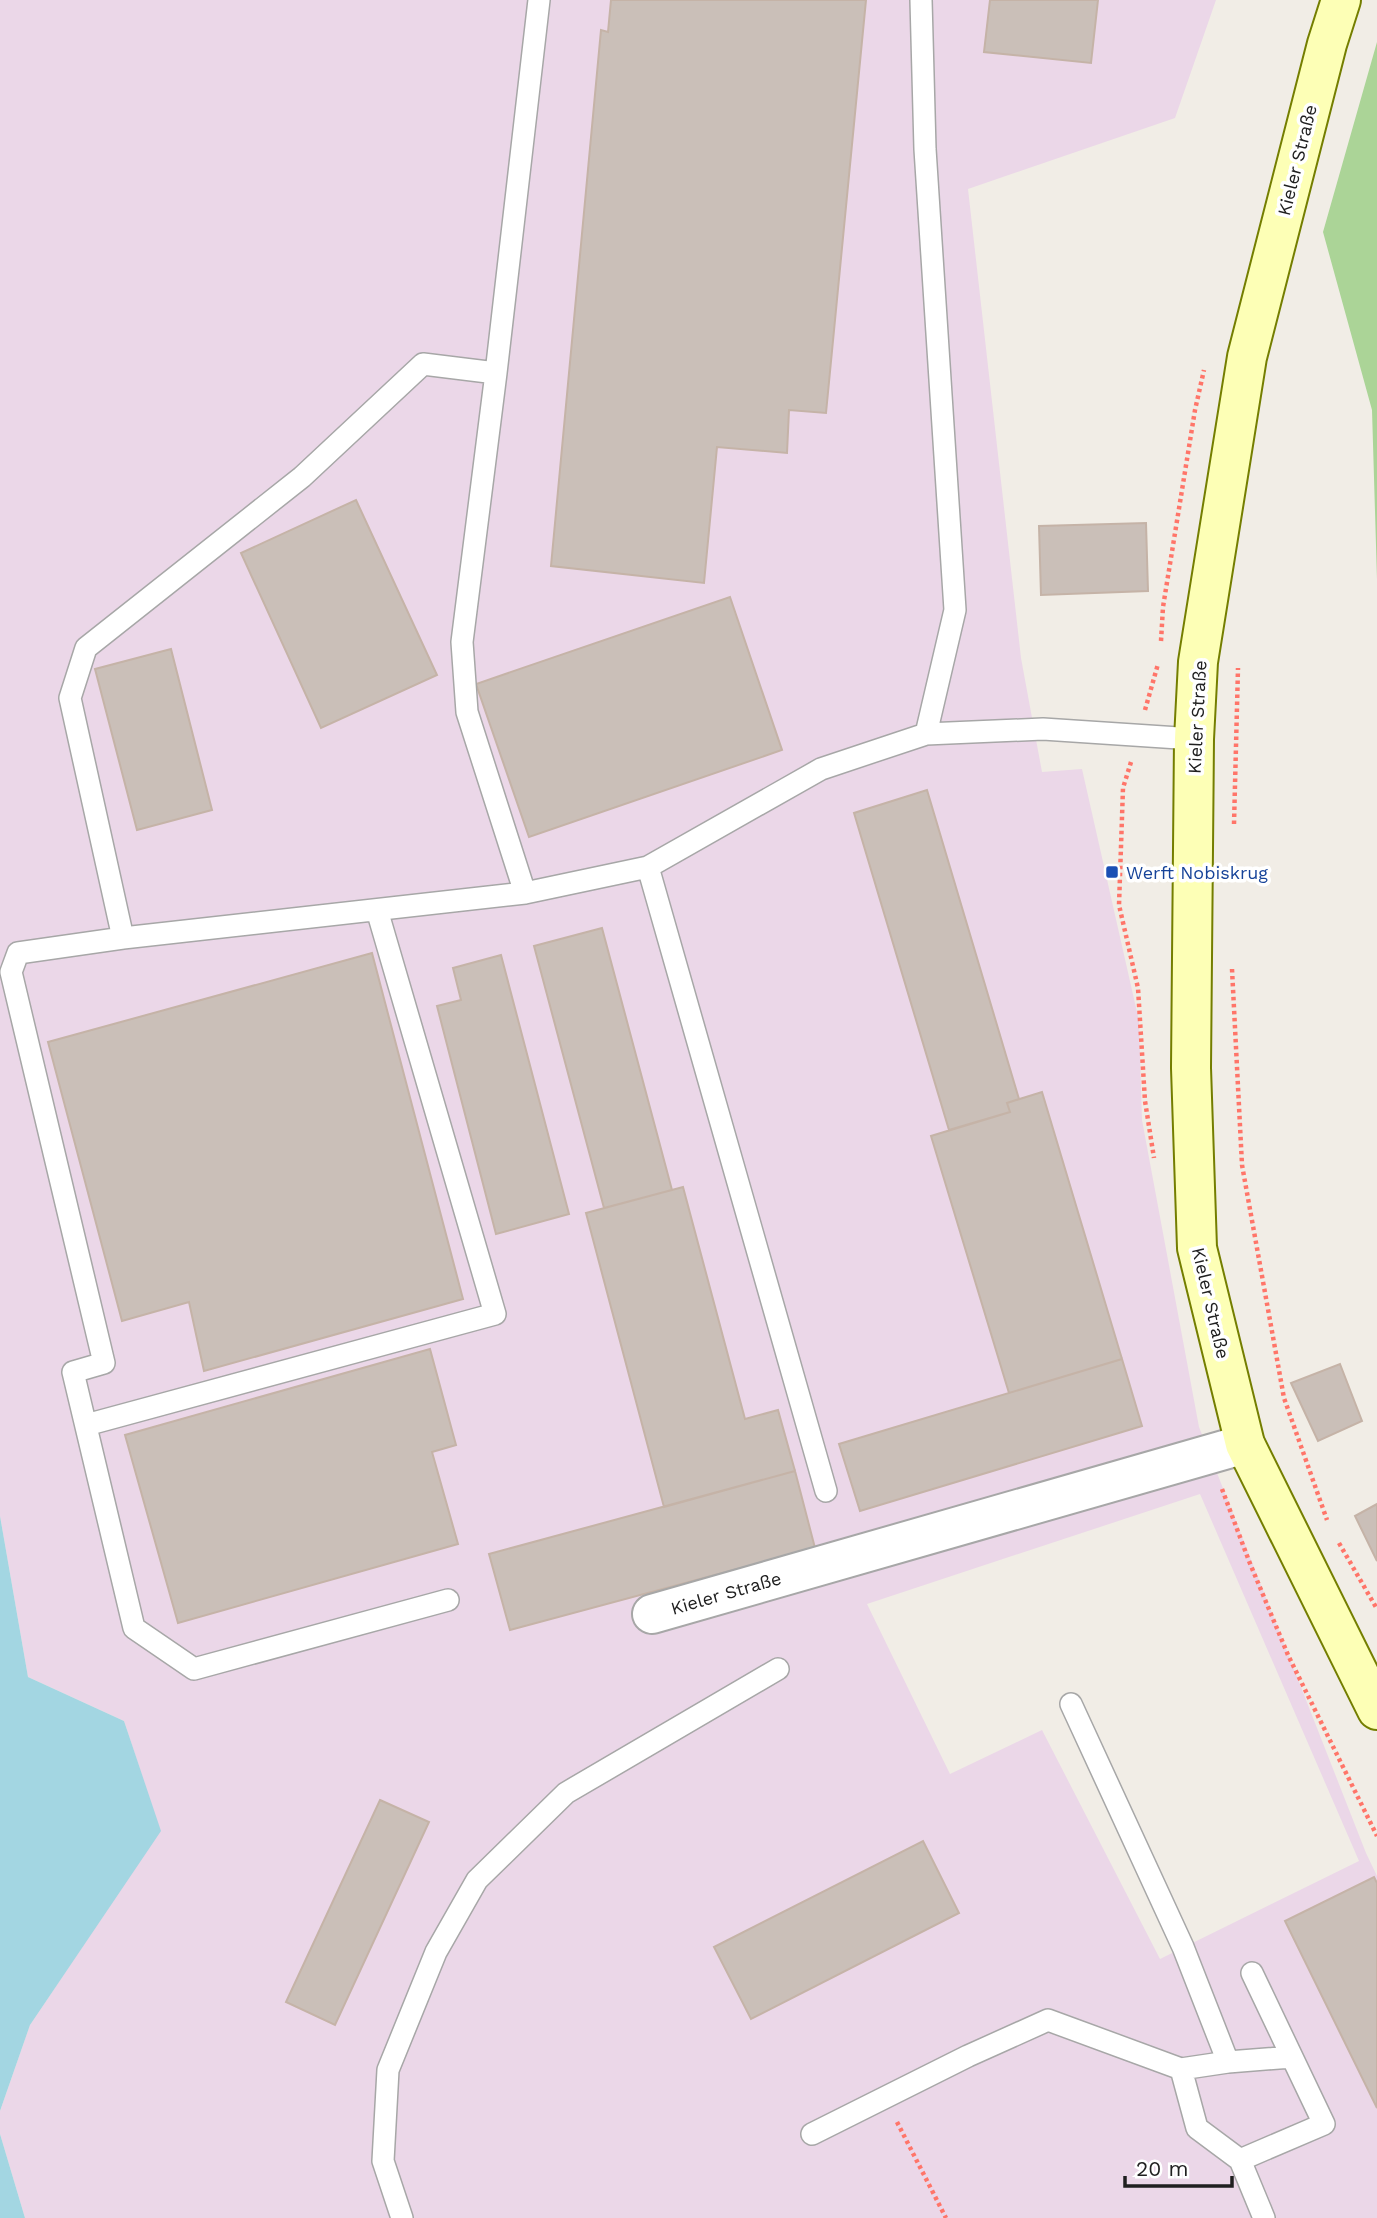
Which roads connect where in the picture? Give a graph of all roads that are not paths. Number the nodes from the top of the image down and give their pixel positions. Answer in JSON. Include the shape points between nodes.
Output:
{"nodes":[{"id":1,"x":539,"y":0,"type":"edge"},
{"id":2,"x":921,"y":0,"type":"edge"},
{"id":3,"x":1341,"y":0,"type":"edge"},
{"id":4,"x":496,"y":373,"type":"junction"},
{"id":5,"x":926,"y":734,"type":"junction"},
{"id":6,"x":1194,"y":738,"type":"junction"},
{"id":7,"x":648,"y":867,"type":"junction"},
{"id":8,"x":525,"y":893,"type":"junction"},
{"id":9,"x":377,"y":910,"type":"junction"},
{"id":10,"x":122,"y":938,"type":"junction"},
{"id":11,"x":86,"y":1425,"type":"junction"},
{"id":12,"x":1245,"y":1444,"type":"junction"},
{"id":13,"x":826,"y":1491,"type":"dead end"},
{"id":14,"x":448,"y":1600,"type":"dead end"},
{"id":15,"x":652,"y":1614,"type":"dead end"},
{"id":16,"x":778,"y":1670,"type":"dead end"},
{"id":17,"x":1071,"y":1704,"type":"dead end"},
{"id":18,"x":1377,"y":1710,"type":"edge"},
{"id":19,"x":1252,"y":1973,"type":"dead end"},
{"id":20,"x":1292,"y":2057,"type":"junction"},
{"id":21,"x":1227,"y":2062,"type":"junction"},
{"id":22,"x":1181,"y":2069,"type":"junction"},
{"id":23,"x":812,"y":2134,"type":"dead end"},
{"id":24,"x":1240,"y":2160,"type":"junction"},
{"id":25,"x":402,"y":2218,"type":"edge"},
{"id":26,"x":1264,"y":2218,"type":"edge"}],
"edges":[{"from":1,"to":4,"type":"lane"},
{"from":2,"to":5,"type":"lane","via":[[925,149],[955,610]]},
{"from":3,"to":6,"type":"main road","name":"Kieler Straße","via":[[1247,357],[1198,662]]},
{"from":4,"to":8,"type":"lane","via":[[462,642],[467,712]]},
{"from":4,"to":10,"type":"lane","via":[[423,364],[302,477],[86,648],[70,698]]},
{"from":5,"to":6,"type":"lane","via":[[1043,729]]},
{"from":5,"to":7,"type":"lane","via":[[821,769]]},
{"from":6,"to":12,"type":"main road","name":"Kieler Straße","via":[[1191,1068],[1197,1248]]},
{"from":7,"to":8,"type":"lane"},
{"from":7,"to":13,"type":"lane"},
{"from":8,"to":9,"type":"lane"},
{"from":9,"to":10,"type":"lane"},
{"from":9,"to":11,"type":"lane","via":[[495,1314]]},
{"from":10,"to":11,"type":"lane","via":[[18,953],[11,972],[104,1363],[73,1372]]},
{"from":11,"to":14,"type":"lane","via":[[134,1628],[194,1670]]},
{"from":12,"to":15,"type":"street","name":"Kieler Straße"},
{"from":12,"to":18,"type":"main road","name":"Kieler Straße"},
{"from":16,"to":25,"type":"lane","via":[[566,1793],[477,1880],[436,1952],[388,2070],[383,2161]]},
{"from":17,"to":21,"type":"lane","via":[[1183,1947]]},
{"from":19,"to":20,"type":"lane"},
{"from":20,"to":21,"type":"lane"},
{"from":20,"to":24,"type":"lane","via":[[1324,2124]]},
{"from":21,"to":22,"type":"lane"},
{"from":22,"to":23,"type":"lane","via":[[1048,2020]]},
{"from":22,"to":24,"type":"lane","via":[[1197,2128]]},
{"from":24,"to":26,"type":"lane"}]}
